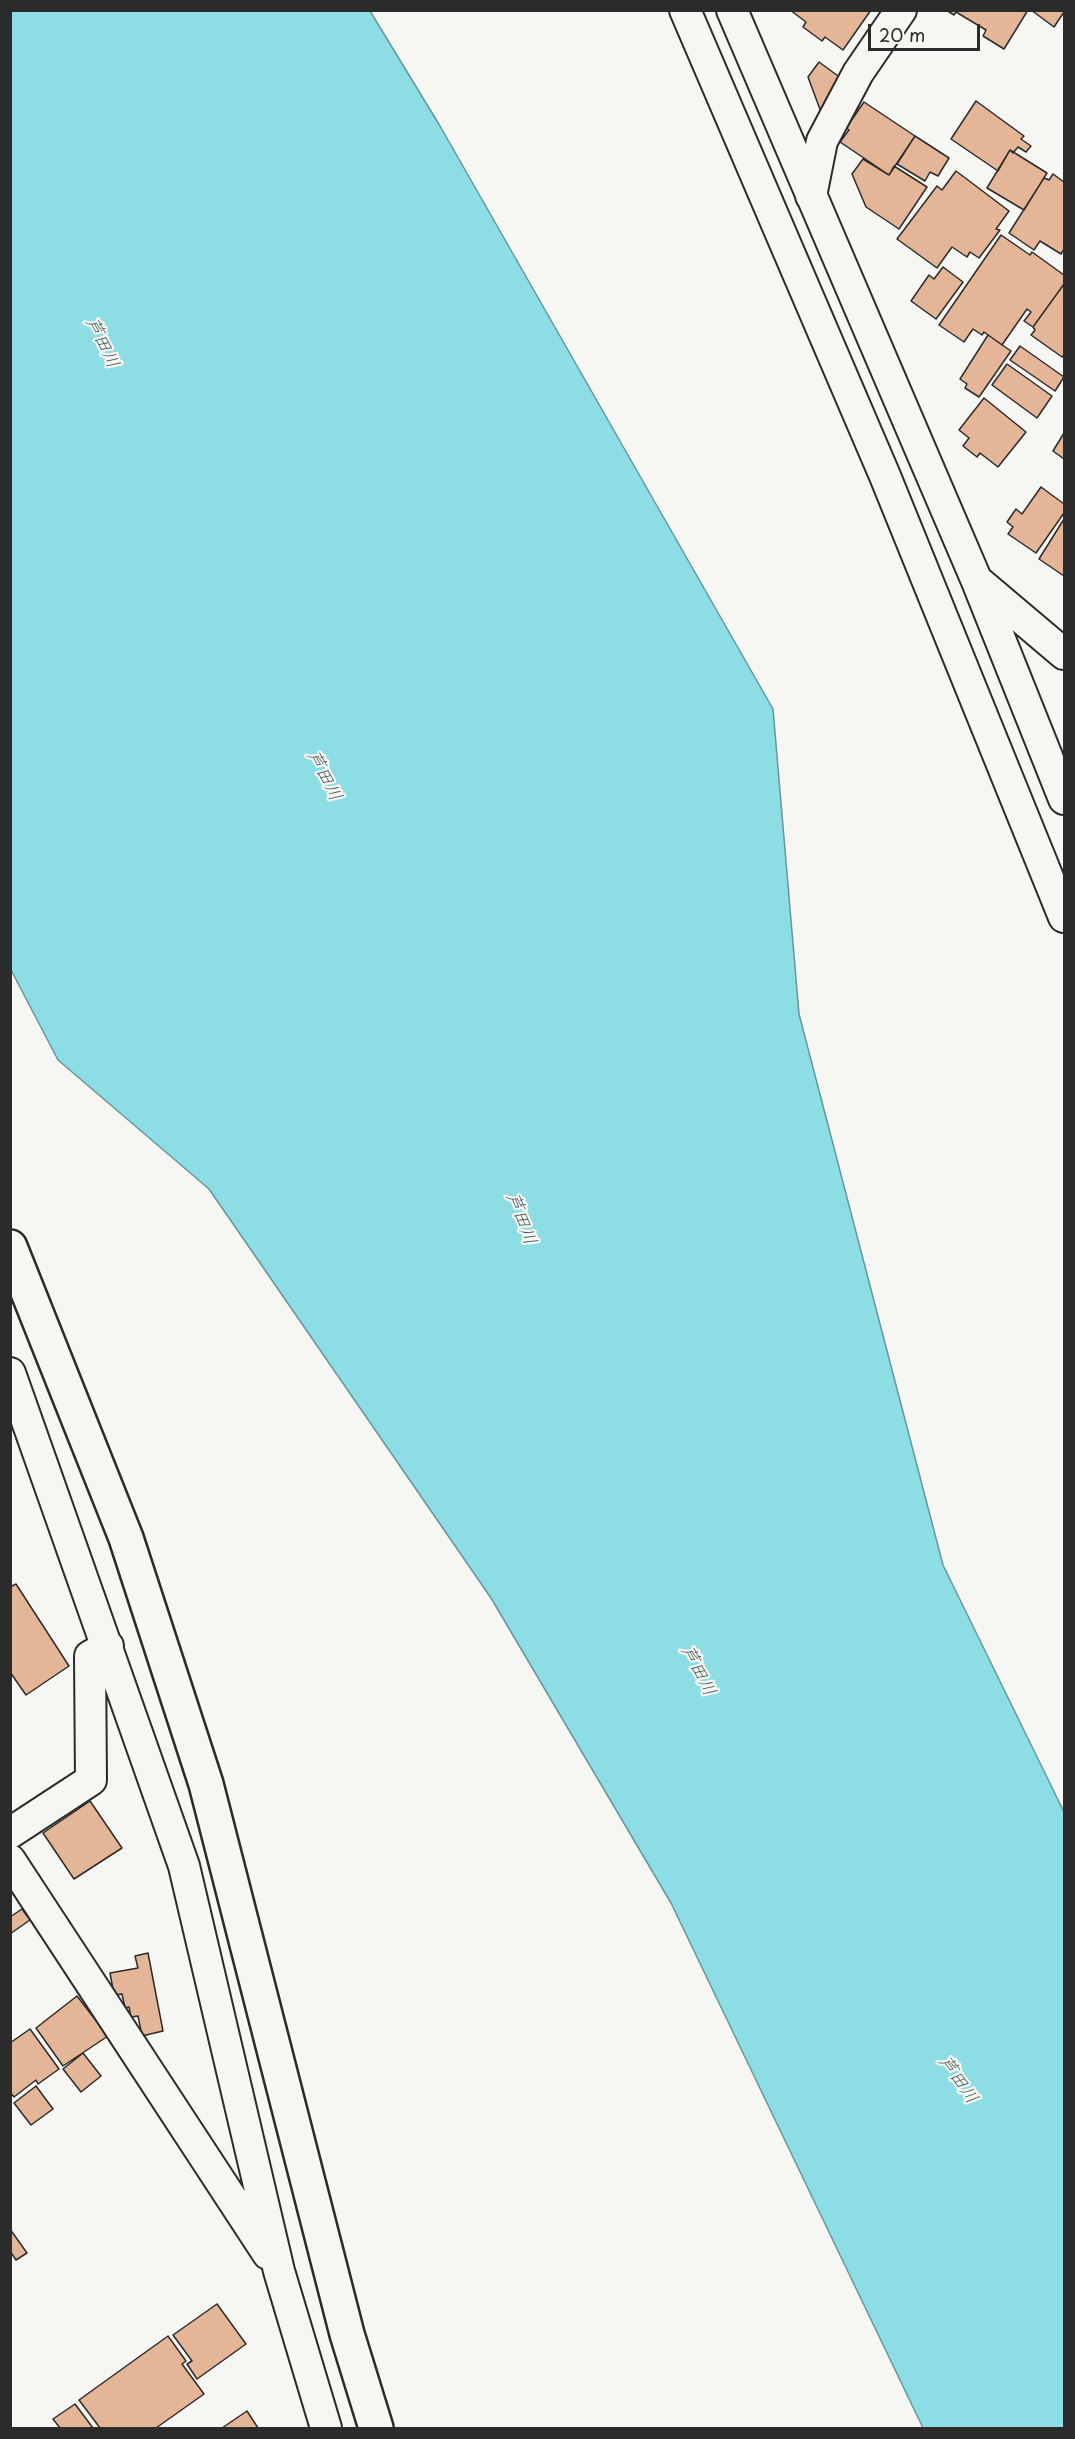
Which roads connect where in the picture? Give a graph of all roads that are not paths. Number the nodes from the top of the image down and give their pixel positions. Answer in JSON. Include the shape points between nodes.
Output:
{"nodes":[{"id":1,"x":685,"y":10,"type":"edge"},
{"id":2,"x":732,"y":10,"type":"edge"},
{"id":3,"x":901,"y":10,"type":"edge"},
{"id":4,"x":811,"y":196,"type":"junction"},
{"id":5,"x":976,"y":579,"type":"junction"},
{"id":6,"x":1065,"y":654,"type":"edge"},
{"id":7,"x":1065,"y":799,"type":"edge"},
{"id":8,"x":1065,"y":917,"type":"edge"},
{"id":9,"x":10,"y":1247,"type":"edge"},
{"id":10,"x":10,"y":1373,"type":"edge"},
{"id":11,"x":108,"y":1646,"type":"junction"},
{"id":12,"x":10,"y":1833,"type":"edge"},
{"id":13,"x":10,"y":1860,"type":"edge"},
{"id":14,"x":279,"y":2271,"type":"junction"},
{"id":15,"x":326,"y":2428,"type":"edge"},
{"id":16,"x":376,"y":2428,"type":"edge"}],
"edges":[{"from":1,"to":8,"type":"street","via":[[885,476]]},
{"from":2,"to":4,"type":"street"},
{"from":3,"to":4,"type":"street","via":[[858,73],[822,141]]},
{"from":4,"to":5,"type":"street"},
{"from":5,"to":6,"type":"street"},
{"from":5,"to":7,"type":"street"},
{"from":9,"to":16,"type":"street","via":[[126,1538],[206,1784],[347,2334]]},
{"from":10,"to":11,"type":"street"},
{"from":11,"to":12,"type":"street","via":[[90,1656],[91,1780]]},
{"from":11,"to":14,"type":"street","via":[[184,1866]]},
{"from":13,"to":14,"type":"street"},
{"from":14,"to":15,"type":"street"}]}
